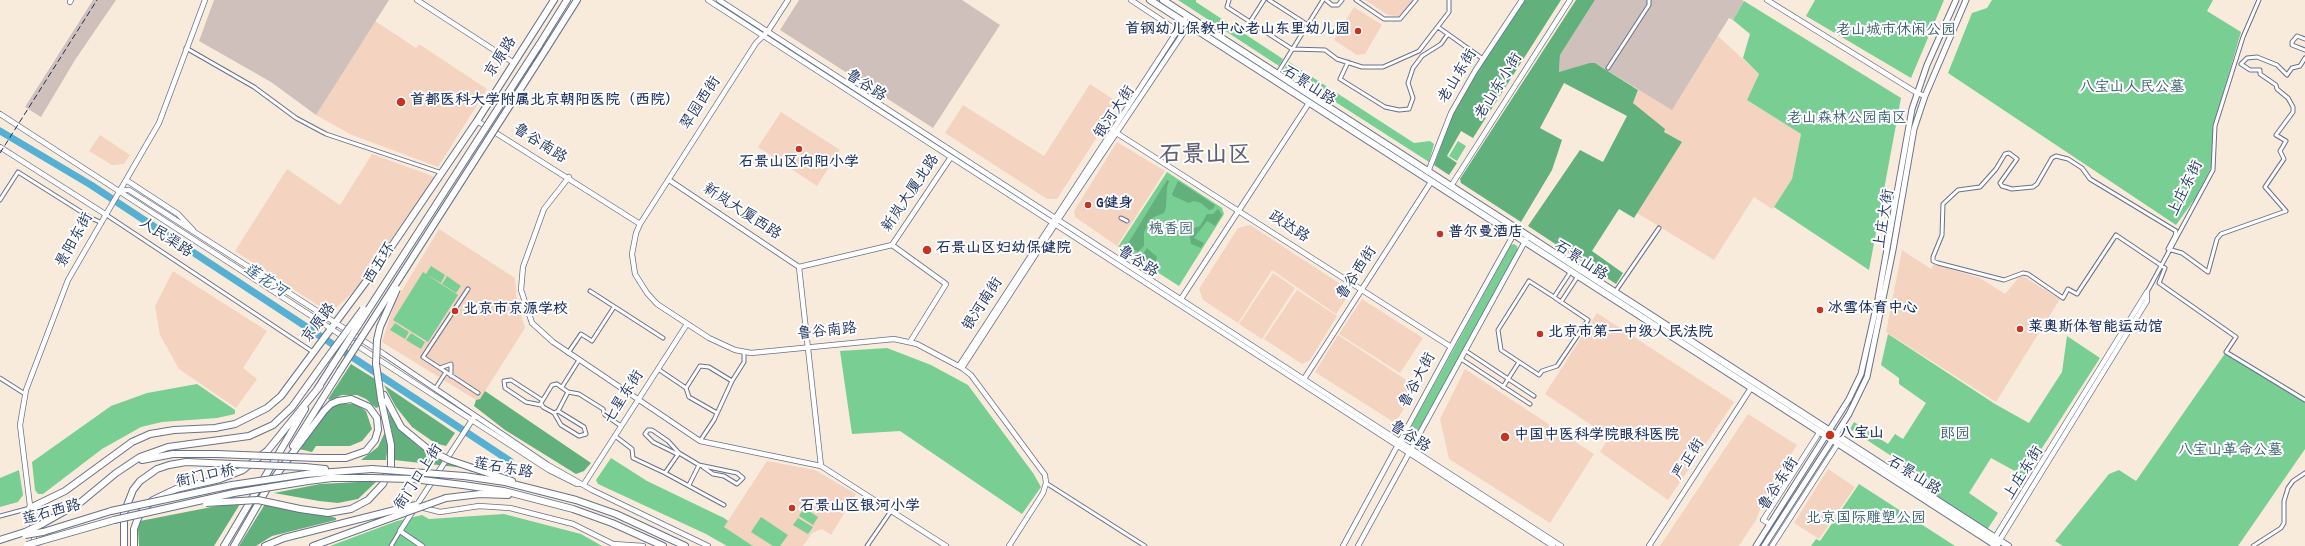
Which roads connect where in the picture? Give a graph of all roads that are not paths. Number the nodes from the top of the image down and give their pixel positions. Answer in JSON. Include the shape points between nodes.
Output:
{"nodes":[{"id":1,"x":205,"y":0,"type":"edge"},
{"id":2,"x":417,"y":0,"type":"edge"},
{"id":3,"x":554,"y":0,"type":"edge"},
{"id":4,"x":567,"y":0,"type":"edge"},
{"id":5,"x":577,"y":0,"type":"edge"},
{"id":6,"x":708,"y":0,"type":"edge"},
{"id":7,"x":719,"y":0,"type":"edge"},
{"id":8,"x":788,"y":0,"type":"edge"},
{"id":9,"x":1131,"y":0,"type":"edge"},
{"id":10,"x":1150,"y":0,"type":"edge"},
{"id":11,"x":1163,"y":0,"type":"edge"},
{"id":12,"x":1229,"y":0,"type":"edge"},
{"id":13,"x":1264,"y":0,"type":"edge"},
{"id":14,"x":1269,"y":0,"type":"edge"},
{"id":15,"x":1324,"y":0,"type":"edge"},
{"id":16,"x":1342,"y":0,"type":"edge"},
{"id":17,"x":1356,"y":0,"type":"edge"},
{"id":18,"x":1416,"y":0,"type":"edge"},
{"id":19,"x":1449,"y":0,"type":"edge"},
{"id":20,"x":1522,"y":0,"type":"edge"},
{"id":21,"x":1570,"y":0,"type":"edge"},
{"id":22,"x":1649,"y":0,"type":"edge"},
{"id":23,"x":1768,"y":0,"type":"edge"},
{"id":24,"x":1956,"y":0,"type":"edge"},
{"id":25,"x":1966,"y":0,"type":"edge"},
{"id":26,"x":2259,"y":0,"type":"edge"},
{"id":27,"x":1188,"y":20,"type":"junction"},
{"id":28,"x":1250,"y":22,"type":"junction"},
{"id":29,"x":1308,"y":25,"type":"junction"},
{"id":30,"x":1438,"y":27,"type":"junction"},
{"id":31,"x":768,"y":31,"type":"junction"},
{"id":32,"x":1178,"y":31,"type":"junction"},
{"id":33,"x":1448,"y":34,"type":"junction"},
{"id":34,"x":762,"y":35,"type":"junction"},
{"id":35,"x":2305,"y":39,"type":"edge"},
{"id":36,"x":186,"y":48,"type":"junction"},
{"id":37,"x":1292,"y":49,"type":"junction"},
{"id":38,"x":2305,"y":50,"type":"edge"},
{"id":39,"x":2305,"y":58,"type":"edge"},
{"id":40,"x":1483,"y":59,"type":"junction"},
{"id":41,"x":1348,"y":62,"type":"junction"},
{"id":42,"x":514,"y":63,"type":"junction"},
{"id":43,"x":1608,"y":68,"type":"dead end"},
{"id":44,"x":1277,"y":74,"type":"junction"},
{"id":45,"x":1917,"y":93,"type":"junction"},
{"id":46,"x":1925,"y":96,"type":"junction"},
{"id":47,"x":1309,"y":103,"type":"junction"},
{"id":48,"x":0,"y":114,"type":"edge"},
{"id":49,"x":477,"y":121,"type":"junction"},
{"id":50,"x":1115,"y":131,"type":"junction"},
{"id":51,"x":0,"y":147,"type":"edge"},
{"id":52,"x":951,"y":157,"type":"junction"},
{"id":53,"x":1428,"y":172,"type":"junction"},
{"id":54,"x":442,"y":173,"type":"junction"},
{"id":55,"x":569,"y":177,"type":"junction"},
{"id":56,"x":126,"y":180,"type":"junction"},
{"id":57,"x":669,"y":180,"type":"junction"},
{"id":58,"x":1431,"y":182,"type":"junction"},
{"id":59,"x":1451,"y":186,"type":"junction"},
{"id":60,"x":120,"y":190,"type":"junction"},
{"id":61,"x":0,"y":200,"type":"edge"},
{"id":62,"x":1238,"y":210,"type":"junction"},
{"id":63,"x":106,"y":212,"type":"junction"},
{"id":64,"x":1121,"y":218,"type":"dead end"},
{"id":65,"x":1055,"y":221,"type":"junction"},
{"id":66,"x":1127,"y":221,"type":"dead end"},
{"id":67,"x":100,"y":222,"type":"junction"},
{"id":68,"x":640,"y":224,"type":"junction"},
{"id":69,"x":1659,"y":228,"type":"dead end"},
{"id":70,"x":1516,"y":232,"type":"junction"},
{"id":71,"x":199,"y":236,"type":"junction"},
{"id":72,"x":1527,"y":239,"type":"junction"},
{"id":73,"x":892,"y":245,"type":"junction"},
{"id":74,"x":394,"y":267,"type":"junction"},
{"id":75,"x":799,"y":267,"type":"junction"},
{"id":76,"x":1571,"y":271,"type":"junction"},
{"id":77,"x":404,"y":273,"type":"junction"},
{"id":78,"x":1578,"y":276,"type":"junction"},
{"id":79,"x":468,"y":289,"type":"dead end"},
{"id":80,"x":1362,"y":290,"type":"junction"},
{"id":81,"x":590,"y":291,"type":"dead end"},
{"id":82,"x":1615,"y":292,"type":"junction"},
{"id":83,"x":2147,"y":292,"type":"joint"},
{"id":84,"x":1554,"y":297,"type":"junction"},
{"id":85,"x":1180,"y":299,"type":"junction"},
{"id":86,"x":1561,"y":302,"type":"junction"},
{"id":87,"x":614,"y":307,"type":"junction"},
{"id":88,"x":687,"y":324,"type":"junction"},
{"id":89,"x":332,"y":328,"type":"junction"},
{"id":90,"x":663,"y":338,"type":"dead end"},
{"id":91,"x":910,"y":342,"type":"junction"},
{"id":92,"x":1451,"y":347,"type":"junction"},
{"id":93,"x":807,"y":348,"type":"junction"},
{"id":94,"x":316,"y":351,"type":"junction"},
{"id":95,"x":744,"y":351,"type":"junction"},
{"id":96,"x":1466,"y":351,"type":"junction"},
{"id":97,"x":568,"y":353,"type":"junction"},
{"id":98,"x":1461,"y":359,"type":"junction"},
{"id":99,"x":579,"y":360,"type":"junction"},
{"id":100,"x":1519,"y":362,"type":"junction"},
{"id":101,"x":961,"y":367,"type":"junction"},
{"id":102,"x":440,"y":368,"type":"junction"},
{"id":103,"x":658,"y":369,"type":"junction"},
{"id":104,"x":446,"y":372,"type":"junction"},
{"id":105,"x":452,"y":376,"type":"junction"},
{"id":106,"x":0,"y":378,"type":"edge"},
{"id":107,"x":1304,"y":379,"type":"junction"},
{"id":108,"x":1508,"y":379,"type":"junction"},
{"id":109,"x":732,"y":382,"type":"junction"},
{"id":110,"x":320,"y":386,"type":"junction"},
{"id":111,"x":562,"y":387,"type":"junction"},
{"id":112,"x":1503,"y":387,"type":"junction"},
{"id":113,"x":686,"y":388,"type":"junction"},
{"id":114,"x":1751,"y":388,"type":"junction"},
{"id":115,"x":434,"y":389,"type":"junction"},
{"id":116,"x":568,"y":392,"type":"junction"},
{"id":117,"x":478,"y":393,"type":"dead end"},
{"id":118,"x":25,"y":394,"type":"junction"},
{"id":119,"x":1534,"y":396,"type":"dead end"},
{"id":120,"x":383,"y":398,"type":"junction"},
{"id":121,"x":542,"y":400,"type":"junction"},
{"id":122,"x":638,"y":400,"type":"junction"},
{"id":123,"x":2305,"y":400,"type":"edge"},
{"id":124,"x":1530,"y":404,"type":"dead end"},
{"id":125,"x":541,"y":405,"type":"junction"},
{"id":126,"x":558,"y":411,"type":"junction"},
{"id":127,"x":554,"y":413,"type":"junction"},
{"id":128,"x":717,"y":414,"type":"junction"},
{"id":129,"x":474,"y":417,"type":"junction"},
{"id":130,"x":621,"y":426,"type":"junction"},
{"id":131,"x":1830,"y":431,"type":"junction"},
{"id":132,"x":1819,"y":433,"type":"junction"},
{"id":133,"x":1836,"y":435,"type":"junction"},
{"id":134,"x":615,"y":436,"type":"junction"},
{"id":135,"x":1825,"y":437,"type":"junction"},
{"id":136,"x":700,"y":441,"type":"junction"},
{"id":137,"x":1399,"y":443,"type":"junction"},
{"id":138,"x":1835,"y":443,"type":"junction"},
{"id":139,"x":1411,"y":451,"type":"junction"},
{"id":140,"x":678,"y":454,"type":"junction"},
{"id":141,"x":128,"y":465,"type":"junction"},
{"id":142,"x":699,"y":466,"type":"junction"},
{"id":143,"x":821,"y":466,"type":"junction"},
{"id":144,"x":703,"y":467,"type":"junction"},
{"id":145,"x":334,"y":470,"type":"junction"},
{"id":146,"x":665,"y":473,"type":"junction"},
{"id":147,"x":2305,"y":473,"type":"edge"},
{"id":148,"x":306,"y":474,"type":"joint"},
{"id":149,"x":308,"y":481,"type":"joint"},
{"id":150,"x":271,"y":482,"type":"junction"},
{"id":151,"x":1046,"y":483,"type":"junction"},
{"id":152,"x":584,"y":484,"type":"junction"},
{"id":153,"x":689,"y":485,"type":"junction"},
{"id":154,"x":542,"y":491,"type":"junction"},
{"id":155,"x":540,"y":499,"type":"junction"},
{"id":156,"x":724,"y":505,"type":"dead end"},
{"id":157,"x":176,"y":506,"type":"junction"},
{"id":158,"x":416,"y":506,"type":"junction"},
{"id":159,"x":30,"y":508,"type":"junction"},
{"id":160,"x":891,"y":511,"type":"junction"},
{"id":161,"x":111,"y":512,"type":"joint"},
{"id":162,"x":395,"y":513,"type":"junction"},
{"id":163,"x":0,"y":516,"type":"edge"},
{"id":164,"x":114,"y":520,"type":"joint"},
{"id":165,"x":1770,"y":524,"type":"junction"},
{"id":166,"x":400,"y":531,"type":"junction"},
{"id":167,"x":25,"y":534,"type":"junction"},
{"id":168,"x":0,"y":540,"type":"edge"},
{"id":169,"x":1996,"y":543,"type":"edge"},
{"id":170,"x":24,"y":545,"type":"edge"},
{"id":171,"x":35,"y":546,"type":"edge"},
{"id":172,"x":124,"y":546,"type":"edge"},
{"id":173,"x":134,"y":546,"type":"edge"},
{"id":174,"x":224,"y":546,"type":"edge"},
{"id":175,"x":234,"y":546,"type":"edge"},
{"id":176,"x":265,"y":546,"type":"edge"},
{"id":177,"x":313,"y":546,"type":"edge"},
{"id":178,"x":391,"y":546,"type":"edge"},
{"id":179,"x":422,"y":546,"type":"edge"},
{"id":180,"x":643,"y":546,"type":"edge"},
{"id":181,"x":663,"y":546,"type":"edge"},
{"id":182,"x":685,"y":546,"type":"edge"},
{"id":183,"x":708,"y":546,"type":"edge"},
{"id":184,"x":867,"y":546,"type":"edge"},
{"id":185,"x":946,"y":546,"type":"edge"},
{"id":186,"x":1010,"y":546,"type":"edge"},
{"id":187,"x":1145,"y":546,"type":"edge"},
{"id":188,"x":1343,"y":546,"type":"edge"},
{"id":189,"x":1358,"y":546,"type":"edge"},
{"id":190,"x":1553,"y":546,"type":"edge"},
{"id":191,"x":1561,"y":546,"type":"edge"},
{"id":192,"x":1649,"y":546,"type":"edge"},
{"id":193,"x":1756,"y":546,"type":"edge"},
{"id":194,"x":1764,"y":546,"type":"edge"},
{"id":195,"x":1772,"y":546,"type":"edge"},
{"id":196,"x":2008,"y":546,"type":"edge"},
{"id":197,"x":2253,"y":546,"type":"edge"}],
"edges":[{"from":1,"to":36,"type":"street","name":"景阳东街"},
{"from":2,"to":42,"type":"street"},
{"from":3,"to":42,"type":"highway","name":"京原路"},
{"from":4,"to":74,"type":"highway","name":"西五环","bridge":true},
{"from":5,"to":77,"type":"highway","name":"西五环","bridge":true},
{"from":6,"to":34,"type":"street","name":"鲁谷路"},
{"from":7,"to":31,"type":"street","name":"鲁谷路"},
{"from":8,"to":31,"type":"street","name":"翠园西街"},
{"from":9,"to":32,"type":"street"},
{"from":10,"to":27,"type":"highway","name":"石景山路"},
{"from":11,"to":27,"type":"highway","name":"石景山路"},
{"from":12,"to":28,"type":"street","via":[[1227,7]]},
{"from":13,"to":28,"type":"street"},
{"from":14,"to":29,"type":"street"},
{"from":15,"to":16,"type":"street","via":[[1332,5],[1338,5]]},
{"from":15,"to":29,"type":"street"},
{"from":17,"to":18,"type":"street","via":[[1384,19],[1400,19]]},
{"from":19,"to":30,"type":"street","via":[[1449,12]]},
{"from":20,"to":40,"type":"street","name":"老山东街"},
{"from":21,"to":59,"type":"street","name":"老山东小街"},
{"from":22,"to":43,"type":"street","via":[[1649,5]]},
{"from":23,"to":45,"type":"street"},
{"from":24,"to":45,"type":"main road","name":"上庄大街"},
{"from":25,"to":46,"type":"main road","name":"上庄大街"},
{"from":26,"to":83,"type":"street","name":"上庄东街","via":[[2243,37],[2215,126],[2213,170]]},
{"from":27,"to":32,"type":"street","name":"银河大街"},
{"from":27,"to":44,"type":"highway","name":"石景山路"},
{"from":27,"to":47,"type":"highway","name":"石景山路"},
{"from":27,"to":50,"type":"street","name":"银河大街"},
{"from":28,"to":37,"type":"street"},
{"from":29,"to":37,"type":"street"},
{"from":30,"to":33,"type":"street"},
{"from":30,"to":41,"type":"street","via":[[1419,51],[1383,67],[1362,67]]},
{"from":31,"to":34,"type":"street","name":"翠园西街"},
{"from":31,"to":65,"type":"street","name":"鲁谷路"},
{"from":32,"to":50,"type":"street","name":"银河大街"},
{"from":33,"to":40,"type":"street"},
{"from":33,"to":41,"type":"street","via":[[1441,44],[1422,56],[1413,68],[1408,83],[1413,98],[1409,109],[1399,110],[1385,106],[1340,79]]},
{"from":34,"to":52,"type":"street","name":"鲁谷路"},
{"from":34,"to":57,"type":"street","name":"翠园西街"},
{"from":35,"to":38,"type":"street","via":[[2297,36],[2292,42]]},
{"from":36,"to":54,"type":"street","via":[[254,87],[296,118],[326,134]]},
{"from":36,"to":56,"type":"street","name":"景阳东街","via":[[159,123]]},
{"from":37,"to":41,"type":"street","via":[[1325,50],[1337,59]]},
{"from":37,"to":44,"type":"street"},
{"from":39,"to":123,"type":"street","via":[[2300,66],[2292,68],[2287,75],[2278,65],[2257,57],[2247,58],[2242,64],[2250,70],[2260,70],[2260,74],[2276,85],[2276,89],[2288,98],[2293,107],[2293,112],[2276,135],[2286,141],[2280,151],[2284,159],[2265,187],[2286,211],[2221,234],[2217,239],[2208,272],[2182,253],[2168,249],[2176,231],[2090,179],[2082,168],[2063,157],[2052,158],[2033,187],[2002,186],[2000,183],[2017,159],[2009,154],[2005,154],[1980,187],[1958,190],[1943,204],[1942,235],[1933,257],[1938,263],[2004,280],[2023,273],[2028,274],[2063,298],[2068,289],[2077,294],[2116,234],[2165,268],[2159,283],[2236,337],[2226,352]]},
{"from":40,"to":53,"type":"street","name":"老山东街","via":[[1451,113]]},
{"from":42,"to":49,"type":"highway","name":"京原路"},
{"from":44,"to":53,"type":"highway","name":"石景山路"},
{"from":45,"to":46,"type":"street"},
{"from":45,"to":131,"type":"main road","name":"上庄大街","via":[[1902,156],[1878,299],[1865,359],[1852,394]]},
{"from":46,"to":133,"type":"main road","name":"上庄大街","via":[[1908,156],[1872,362],[1862,392]]},
{"from":47,"to":58,"type":"highway","name":"石景山路"},
{"from":47,"to":62,"type":"street"},
{"from":48,"to":60,"type":"street","name":"人民渠路"},
{"from":49,"to":54,"type":"highway","name":"京原路"},
{"from":49,"to":55,"type":"street","name":"鲁谷南路"},
{"from":50,"to":62,"type":"street","name":"政达路"},
{"from":50,"to":65,"type":"street","name":"银河大街"},
{"from":51,"to":63,"type":"street","name":"人民渠路"},
{"from":52,"to":65,"type":"street","name":"鲁谷路"},
{"from":52,"to":73,"type":"street","name":"新岚大厦北路"},
{"from":53,"to":59,"type":"highway","name":"石景山路"},
{"from":54,"to":89,"type":"highway","name":"京原路"},
{"from":55,"to":68,"type":"street","name":"鲁谷南路"},
{"from":55,"to":97,"type":"street","name":"鲁谷南路","via":[[544,209],[523,267],[521,290],[532,323]]},
{"from":56,"to":60,"type":"street","name":"景阳东街"},
{"from":56,"to":71,"type":"street","via":[[178,214]]},
{"from":57,"to":68,"type":"street","name":"翠园西街"},
{"from":57,"to":75,"type":"street","name":"新岚大厦西路"},
{"from":58,"to":70,"type":"highway","name":"石景山路"},
{"from":58,"to":80,"type":"street","name":"鲁谷西街"},
{"from":59,"to":70,"type":"highway","name":"石景山路"},
{"from":60,"to":63,"type":"street","name":"景阳东街"},
{"from":60,"to":71,"type":"street","name":"人民渠路","via":[[129,190]]},
{"from":60,"to":89,"type":"street","name":"人民渠路"},
{"from":61,"to":67,"type":"street","via":[[18,172]]},
{"from":62,"to":80,"type":"street","name":"政达路"},
{"from":62,"to":85,"type":"street"},
{"from":63,"to":67,"type":"street","name":"景阳东街"},
{"from":63,"to":94,"type":"street","name":"人民渠路"},
{"from":64,"to":66,"type":"street"},
{"from":65,"to":85,"type":"street","name":"鲁谷路"},
{"from":65,"to":101,"type":"street","name":"银河南街"},
{"from":65,"to":137,"type":"street","name":"鲁谷路"},
{"from":67,"to":118,"type":"street","name":"景阳东街","via":[[68,280]]},
{"from":68,"to":88,"type":"street","name":"鲁谷南路","via":[[632,254],[635,274],[647,294],[657,304]]},
{"from":69,"to":82,"type":"street"},
{"from":70,"to":72,"type":"highway","name":"石景山路"},
{"from":70,"to":92,"type":"street","name":"鲁谷大街"},
{"from":71,"to":89,"type":"street","name":"人民渠路"},
{"from":72,"to":76,"type":"highway","name":"石景山路"},
{"from":72,"to":82,"type":"highway","name":"石景山路"},
{"from":72,"to":96,"type":"street","name":"鲁谷大街"},
{"from":73,"to":75,"type":"street","name":"新岚大厦北路"},
{"from":73,"to":91,"type":"street","via":[[946,284]]},
{"from":74,"to":110,"type":"highway","name":"西五环","bridge":true},
{"from":74,"to":141,"type":"highway","bridge":true,"via":[[292,407],[273,425],[236,439],[168,447],[140,457]]},
{"from":75,"to":93,"type":"street"},
{"from":76,"to":78,"type":"highway","name":"石景山路"},
{"from":76,"to":84,"type":"street"},
{"from":77,"to":120,"type":"highway","bridge":true,"via":[[380,328],[376,352],[377,377]]},
{"from":77,"to":150,"type":"highway","name":"西五环","bridge":true},
{"from":78,"to":86,"type":"street"},
{"from":78,"to":114,"type":"highway","name":"石景山路"},
{"from":79,"to":102,"type":"street","via":[[423,357]]},
{"from":80,"to":92,"type":"street","name":"政达路"},
{"from":80,"to":107,"type":"street","name":"鲁谷西街"},
{"from":81,"to":87,"type":"street"},
{"from":82,"to":131,"type":"highway","name":"石景山路"},
{"from":83,"to":169,"type":"street","name":"上庄东街","via":[[2147,301]]},
{"from":84,"to":86,"type":"street"},
{"from":84,"to":100,"type":"street","via":[[1529,281],[1498,330],[1501,350]]},
{"from":85,"to":107,"type":"street","name":"鲁谷路"},
{"from":86,"to":100,"type":"street","via":[[1588,320],[1557,366],[1542,371],[1539,375]]},
{"from":87,"to":90,"type":"street"},
{"from":87,"to":97,"type":"street","via":[[592,341],[581,334]]},
{"from":88,"to":95,"type":"street","name":"鲁谷南路","via":[[721,345]]},
{"from":88,"to":103,"type":"street","name":"七星东街"},
{"from":89,"to":94,"type":"highway","name":"京原路"},
{"from":89,"to":115,"type":"street","name":"莲石东路"},
{"from":89,"to":129,"type":"street","name":"莲石东路"},
{"from":91,"to":93,"type":"street","name":"鲁谷南路","via":[[884,339]]},
{"from":91,"to":101,"type":"street","name":"鲁谷南路"},
{"from":92,"to":137,"type":"street","name":"鲁谷大街"},
{"from":93,"to":95,"type":"street","name":"鲁谷南路"},
{"from":93,"to":143,"type":"street"},
{"from":94,"to":159,"type":"highway","name":"京原路","via":[[281,396],[252,417],[215,428],[150,434],[117,452],[65,490]]},
{"from":95,"to":109,"type":"street","via":[[744,362]]},
{"from":96,"to":98,"type":"street","name":"鲁谷大街"},
{"from":96,"to":108,"type":"street"},
{"from":97,"to":99,"type":"street","name":"鲁谷南路"},
{"from":98,"to":112,"type":"street"},
{"from":98,"to":139,"type":"street","name":"鲁谷大街"},
{"from":99,"to":111,"type":"street"},
{"from":99,"to":122,"type":"street","name":"鲁谷南路"},
{"from":100,"to":108,"type":"street"},
{"from":101,"to":151,"type":"street","name":"鲁谷南路","via":[[971,375],[1040,466]]},
{"from":102,"to":104,"type":"street"},
{"from":102,"to":105,"type":"street","via":[[451,364]]},
{"from":103,"to":113,"type":"street"},
{"from":103,"to":122,"type":"street","name":"七星东街"},
{"from":104,"to":105,"type":"street"},
{"from":104,"to":115,"type":"street"},
{"from":105,"to":117,"type":"street"},
{"from":106,"to":118,"type":"street"},
{"from":107,"to":137,"type":"street","name":"鲁谷路"},
{"from":108,"to":112,"type":"street"},
{"from":108,"to":119,"type":"street"},
{"from":109,"to":113,"type":"street","via":[[709,367],[700,366]]},
{"from":109,"to":128,"type":"street"},
{"from":110,"to":173,"type":"highway","via":[[268,450],[248,467],[234,475],[190,484],[164,493],[153,500],[138,518],[134,529]]},
{"from":110,"to":174,"type":"highway","name":"西五环"},
{"from":111,"to":116,"type":"street"},
{"from":111,"to":121,"type":"street","via":[[552,385]]},
{"from":112,"to":124,"type":"street"},
{"from":113,"to":128,"type":"street","via":[[689,397]]},
{"from":114,"to":132,"type":"highway","name":"石景山路"},
{"from":114,"to":192,"type":"street","name":"严正街"},
{"from":115,"to":129,"type":"street","name":"莲石东路"},
{"from":116,"to":126,"type":"street"},
{"from":116,"to":130,"type":"street","via":[[579,394],[603,409],[605,415]]},
{"from":118,"to":159,"type":"street","name":"景阳东街","via":[[20,425]]},
{"from":120,"to":154,"type":"highway","bridge":true,"via":[[402,427],[429,450],[449,460]]},
{"from":120,"to":157,"type":"highway","bridge":true,"via":[[391,445],[391,466],[383,484],[368,500],[351,509],[328,513],[269,500],[249,499]]},
{"from":121,"to":125,"type":"street"},
{"from":121,"to":125,"type":"street","via":[[512,380],[504,381],[505,388],[510,392],[526,402]]},
{"from":122,"to":130,"type":"street","name":"七星东街"},
{"from":122,"to":136,"type":"street","name":"鲁谷南路"},
{"from":125,"to":127,"type":"street"},
{"from":126,"to":127,"type":"street"},
{"from":126,"to":127,"type":"street","via":[[584,427],[586,434],[579,436],[567,429],[561,425]]},
{"from":128,"to":136,"type":"street"},
{"from":129,"to":152,"type":"street","name":"莲石东路","via":[[549,470],[577,484]]},
{"from":129,"to":158,"type":"street","name":"衙门口上街"},
{"from":130,"to":134,"type":"street","name":"七星东街"},
{"from":131,"to":132,"type":"street"},
{"from":131,"to":133,"type":"highway","name":"石景山路"},
{"from":131,"to":135,"type":"main road","name":"上庄大街"},
{"from":132,"to":135,"type":"highway","name":"石景山路"},
{"from":132,"to":165,"type":"street","name":"鲁谷东街","via":[[1763,520]]},
{"from":133,"to":138,"type":"main road","name":"上庄大街"},
{"from":133,"to":169,"type":"highway","name":"石景山路"},
{"from":134,"to":146,"type":"street","via":[[631,447],[633,458]]},
{"from":134,"to":152,"type":"street","name":"七星东街"},
{"from":135,"to":138,"type":"highway","name":"石景山路"},
{"from":135,"to":165,"type":"main road","name":"鲁谷东街"},
{"from":136,"to":143,"type":"street","name":"鲁谷南路"},
{"from":137,"to":139,"type":"street","name":"鲁谷路"},
{"from":137,"to":188,"type":"street","name":"鲁谷大街"},
{"from":138,"to":169,"type":"highway","name":"石景山路"},
{"from":138,"to":194,"type":"main road","name":"鲁谷东街"},
{"from":138,"to":195,"type":"street"},
{"from":139,"to":189,"type":"street","name":"鲁谷大街"},
{"from":139,"to":190,"type":"street","name":"鲁谷路"},
{"from":139,"to":191,"type":"street","name":"鲁谷路"},
{"from":140,"to":140,"type":"street","via":[[668,441],[652,430],[645,434],[652,442]]},
{"from":140,"to":142,"type":"street"},
{"from":140,"to":146,"type":"street"},
{"from":141,"to":150,"type":"highway","bridge":true,"via":[[163,455],[217,454],[318,458],[346,458],[366,450],[375,440],[378,430],[377,418],[369,406],[351,399],[338,401],[324,410]]},
{"from":141,"to":167,"type":"highway","bridge":true,"via":[[66,512]]},
{"from":142,"to":144,"type":"street"},
{"from":142,"to":153,"type":"street"},
{"from":143,"to":160,"type":"street","name":"鲁谷南路"},
{"from":144,"to":144,"type":"street","via":[[737,472],[743,478],[737,484]]},
{"from":145,"to":148,"type":"highway","name":"莲石东路"},
{"from":145,"to":154,"type":"highway","name":"莲石东路","bridge":true,"via":[[372,469],[464,476]]},
{"from":145,"to":172,"type":"highway","bridge":true,"via":[[186,462],[169,465],[140,481],[133,490],[124,513]]},
{"from":146,"to":153,"type":"street"},
{"from":147,"to":197,"type":"street","via":[[2288,488],[2284,501],[2284,523],[2281,528]]},
{"from":148,"to":161,"type":"highway","name":"衙门口桥","bridge":true,"via":[[232,485]]},
{"from":149,"to":155,"type":"highway","name":"莲石东路","bridge":true,"via":[[332,478],[413,479]]},
{"from":149,"to":157,"type":"highway","name":"衙门口桥","bridge":true},
{"from":150,"to":175,"type":"highway","name":"西五环"},
{"from":151,"to":186,"type":"street","via":[[1043,493]]},
{"from":151,"to":187,"type":"street"},
{"from":152,"to":183,"type":"street","name":"莲石东路"},
{"from":153,"to":156,"type":"street"},
{"from":154,"to":182,"type":"highway","name":"莲石东路","via":[[616,514]]},
{"from":155,"to":162,"type":"highway","bridge":true,"via":[[480,494],[446,498]]},
{"from":155,"to":181,"type":"highway","name":"莲石东路","via":[[612,523]]},
{"from":157,"to":164,"type":"highway","name":"衙门口桥","bridge":true},
{"from":158,"to":166,"type":"street","name":"衙门口上街"},
{"from":158,"to":180,"type":"street","via":[[440,512],[479,506],[510,508],[573,524],[613,544]]},
{"from":159,"to":163,"type":"street"},
{"from":159,"to":171,"type":"street"},
{"from":160,"to":184,"type":"street"},
{"from":160,"to":185,"type":"street","name":"鲁谷南路"},
{"from":161,"to":167,"type":"highway","name":"莲石西路","bridge":true,"via":[[43,532]]},
{"from":162,"to":176,"type":"highway","via":[[284,538]]},
{"from":162,"to":177,"type":"highway"},
{"from":164,"to":170,"type":"highway","name":"莲石西路","bridge":true},
{"from":165,"to":193,"type":"main road","name":"鲁谷东街"},
{"from":166,"to":178,"type":"street"},
{"from":166,"to":179,"type":"street","name":"衙门口上街"},
{"from":167,"to":168,"type":"highway"},
{"from":169,"to":196,"type":"highway","name":"石景山路"}]}
